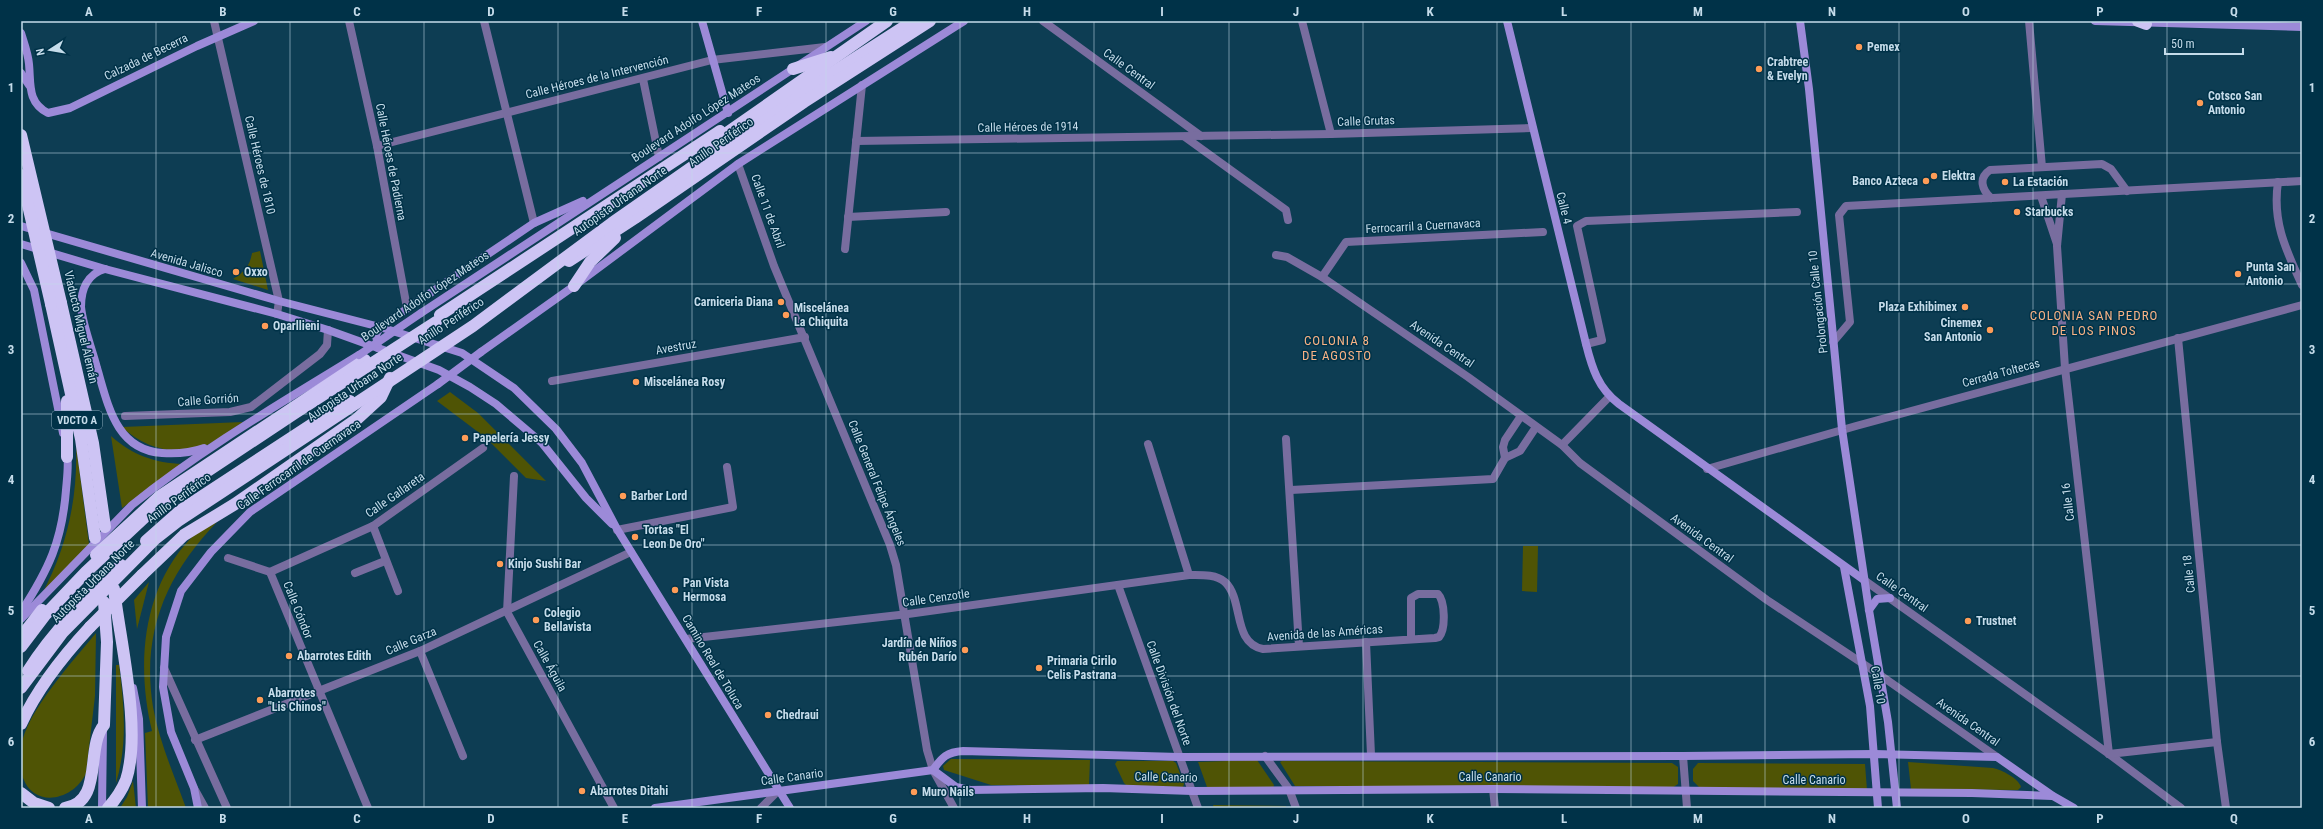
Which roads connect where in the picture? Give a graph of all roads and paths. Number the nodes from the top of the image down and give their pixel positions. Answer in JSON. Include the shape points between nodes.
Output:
{"nodes":[{"id":1,"x":214,"y":21,"type":"edge"},
{"id":2,"x":254,"y":21,"type":"edge"},
{"id":3,"x":349,"y":21,"type":"edge"},
{"id":4,"x":484,"y":21,"type":"edge"},
{"id":5,"x":702,"y":21,"type":"edge"},
{"id":6,"x":866,"y":21,"type":"edge"},
{"id":7,"x":886,"y":21,"type":"edge"},
{"id":8,"x":892,"y":21,"type":"edge"},
{"id":9,"x":913,"y":21,"type":"edge"},
{"id":10,"x":930,"y":21,"type":"edge"},
{"id":11,"x":964,"y":21,"type":"edge"},
{"id":12,"x":1043,"y":21,"type":"edge"},
{"id":13,"x":1302,"y":21,"type":"edge"},
{"id":14,"x":1507,"y":21,"type":"edge"},
{"id":15,"x":1800,"y":21,"type":"edge"},
{"id":16,"x":2029,"y":21,"type":"edge"},
{"id":17,"x":2095,"y":21,"type":"edge"},
{"id":18,"x":2142,"y":22,"type":"edge"},
{"id":19,"x":2302,"y":26,"type":"edge"},
{"id":20,"x":21,"y":33,"type":"edge"},
{"id":21,"x":218,"y":36,"type":"junction"},
{"id":22,"x":828,"y":52,"type":"junction"},
{"id":23,"x":712,"y":60,"type":"junction"},
{"id":24,"x":793,"y":69,"type":"joint"},
{"id":25,"x":21,"y":72,"type":"edge"},
{"id":26,"x":643,"y":79,"type":"junction"},
{"id":27,"x":29,"y":85,"type":"junction"},
{"id":28,"x":862,"y":85,"type":"junction"},
{"id":29,"x":508,"y":113,"type":"junction"},
{"id":30,"x":728,"y":113,"type":"junction"},
{"id":31,"x":1532,"y":128,"type":"junction"},
{"id":32,"x":1331,"y":134,"type":"junction"},
{"id":33,"x":21,"y":135,"type":"edge"},
{"id":34,"x":1185,"y":136,"type":"junction"},
{"id":35,"x":1201,"y":136,"type":"junction"},
{"id":36,"x":856,"y":141,"type":"junction"},
{"id":37,"x":377,"y":146,"type":"junction"},
{"id":38,"x":659,"y":157,"type":"junction"},
{"id":39,"x":738,"y":164,"type":"junction"},
{"id":40,"x":2042,"y":167,"type":"junction"},
{"id":41,"x":21,"y":175,"type":"edge"},
{"id":42,"x":2116,"y":178,"type":"junction"},
{"id":43,"x":2302,"y":181,"type":"edge"},
{"id":44,"x":2278,"y":182,"type":"junction"},
{"id":45,"x":609,"y":189,"type":"junction"},
{"id":46,"x":2126,"y":191,"type":"junction"},
{"id":47,"x":2107,"y":192,"type":"junction"},
{"id":48,"x":2062,"y":194,"type":"junction"},
{"id":49,"x":2041,"y":196,"type":"junction"},
{"id":50,"x":1991,"y":198,"type":"junction"},
{"id":51,"x":946,"y":212,"type":"dead end"},
{"id":52,"x":1797,"y":212,"type":"dead end"},
{"id":53,"x":848,"y":217,"type":"junction"},
{"id":54,"x":635,"y":218,"type":"junction"},
{"id":55,"x":1288,"y":220,"type":"dead end"},
{"id":56,"x":534,"y":223,"type":"junction"},
{"id":57,"x":21,"y":226,"type":"edge"},
{"id":58,"x":1543,"y":232,"type":"dead end"},
{"id":59,"x":21,"y":244,"type":"edge"},
{"id":60,"x":2057,"y":246,"type":"junction"},
{"id":61,"x":845,"y":249,"type":"dead end"},
{"id":62,"x":1276,"y":255,"type":"dead end"},
{"id":63,"x":21,"y":262,"type":"edge"},
{"id":64,"x":774,"y":266,"type":"joint"},
{"id":65,"x":104,"y":269,"type":"junction"},
{"id":66,"x":1322,"y":277,"type":"junction"},
{"id":67,"x":2302,"y":285,"type":"edge"},
{"id":68,"x":574,"y":286,"type":"junction"},
{"id":69,"x":279,"y":301,"type":"junction"},
{"id":70,"x":56,"y":303,"type":"junction"},
{"id":71,"x":2302,"y":305,"type":"edge"},
{"id":72,"x":407,"y":308,"type":"junction"},
{"id":73,"x":277,"y":314,"type":"junction"},
{"id":74,"x":380,"y":327,"type":"junction"},
{"id":75,"x":328,"y":330,"type":"junction"},
{"id":76,"x":805,"y":337,"type":"junction"},
{"id":77,"x":2178,"y":338,"type":"junction"},
{"id":78,"x":1834,"y":342,"type":"junction"},
{"id":79,"x":1586,"y":344,"type":"junction"},
{"id":80,"x":378,"y":348,"type":"junction"},
{"id":81,"x":462,"y":352,"type":"joint"},
{"id":82,"x":362,"y":358,"type":"junction"},
{"id":83,"x":64,"y":360,"type":"junction"},
{"id":84,"x":2065,"y":368,"type":"junction"},
{"id":85,"x":390,"y":378,"type":"junction"},
{"id":86,"x":552,"y":381,"type":"dead end"},
{"id":87,"x":1609,"y":397,"type":"junction"},
{"id":88,"x":125,"y":416,"type":"dead end"},
{"id":89,"x":1521,"y":416,"type":"junction"},
{"id":90,"x":1536,"y":427,"type":"junction"},
{"id":91,"x":1842,"y":429,"type":"junction"},
{"id":92,"x":1286,"y":439,"type":"dead end"},
{"id":93,"x":1148,"y":444,"type":"dead end"},
{"id":94,"x":1562,"y":445,"type":"junction"},
{"id":95,"x":210,"y":446,"type":"junction"},
{"id":96,"x":484,"y":448,"type":"dead end"},
{"id":97,"x":67,"y":457,"type":"junction"},
{"id":98,"x":1504,"y":458,"type":"junction"},
{"id":99,"x":727,"y":467,"type":"dead end"},
{"id":100,"x":1707,"y":469,"type":"junction"},
{"id":101,"x":514,"y":476,"type":"dead end"},
{"id":102,"x":1291,"y":490,"type":"junction"},
{"id":103,"x":373,"y":526,"type":"junction"},
{"id":104,"x":105,"y":527,"type":"dead end"},
{"id":105,"x":617,"y":529,"type":"junction"},
{"id":106,"x":95,"y":538,"type":"tunnel mouth"},
{"id":107,"x":631,"y":552,"type":"junction"},
{"id":108,"x":228,"y":558,"type":"dead end"},
{"id":109,"x":385,"y":561,"type":"junction"},
{"id":110,"x":1844,"y":568,"type":"junction"},
{"id":111,"x":270,"y":572,"type":"junction"},
{"id":112,"x":355,"y":573,"type":"dead end"},
{"id":113,"x":1189,"y":575,"type":"junction"},
{"id":114,"x":1864,"y":580,"type":"junction"},
{"id":115,"x":1118,"y":586,"type":"junction"},
{"id":116,"x":114,"y":589,"type":"tunnel mouth"},
{"id":117,"x":398,"y":591,"type":"dead end"},
{"id":118,"x":1890,"y":598,"type":"junction"},
{"id":119,"x":104,"y":602,"type":"tunnel mouth"},
{"id":120,"x":1868,"y":610,"type":"junction"},
{"id":121,"x":21,"y":612,"type":"edge"},
{"id":122,"x":507,"y":612,"type":"junction"},
{"id":123,"x":903,"y":615,"type":"junction"},
{"id":124,"x":21,"y":619,"type":"edge"},
{"id":125,"x":21,"y":637,"type":"edge"},
{"id":126,"x":1411,"y":639,"type":"junction"},
{"id":127,"x":686,"y":640,"type":"junction"},
{"id":128,"x":1366,"y":642,"type":"junction"},
{"id":129,"x":1299,"y":646,"type":"junction"},
{"id":130,"x":21,"y":647,"type":"edge"},
{"id":131,"x":420,"y":651,"type":"junction"},
{"id":132,"x":124,"y":662,"type":"junction"},
{"id":133,"x":1862,"y":663,"type":"junction"},
{"id":134,"x":163,"y":668,"type":"junction"},
{"id":135,"x":1880,"y":675,"type":"junction"},
{"id":136,"x":21,"y":682,"type":"edge"},
{"id":137,"x":21,"y":688,"type":"edge"},
{"id":138,"x":318,"y":692,"type":"junction"},
{"id":139,"x":21,"y":724,"type":"edge"},
{"id":140,"x":104,"y":725,"type":"junction"},
{"id":141,"x":195,"y":740,"type":"junction"},
{"id":142,"x":2217,"y":742,"type":"junction"},
{"id":143,"x":1874,"y":754,"type":"junction"},
{"id":144,"x":1892,"y":754,"type":"junction"},
{"id":145,"x":2109,"y":754,"type":"junction"},
{"id":146,"x":1371,"y":755,"type":"junction"},
{"id":147,"x":463,"y":756,"type":"dead end"},
{"id":148,"x":1265,"y":756,"type":"junction"},
{"id":149,"x":1683,"y":756,"type":"junction"},
{"id":150,"x":1179,"y":757,"type":"junction"},
{"id":151,"x":1997,"y":757,"type":"junction"},
{"id":152,"x":933,"y":770,"type":"junction"},
{"id":153,"x":194,"y":788,"type":"junction"},
{"id":154,"x":1289,"y":789,"type":"junction"},
{"id":155,"x":1493,"y":789,"type":"junction"},
{"id":156,"x":778,"y":791,"type":"junction"},
{"id":157,"x":1192,"y":791,"type":"junction"},
{"id":158,"x":1685,"y":791,"type":"junction"},
{"id":159,"x":1877,"y":792,"type":"junction"},
{"id":160,"x":1896,"y":792,"type":"junction"},
{"id":161,"x":21,"y":793,"type":"edge"},
{"id":162,"x":2053,"y":796,"type":"junction"},
{"id":163,"x":49,"y":808,"type":"edge"},
{"id":164,"x":65,"y":808,"type":"edge"},
{"id":165,"x":102,"y":808,"type":"edge"},
{"id":166,"x":108,"y":808,"type":"edge"},
{"id":167,"x":142,"y":808,"type":"edge"},
{"id":168,"x":198,"y":808,"type":"edge"},
{"id":169,"x":205,"y":808,"type":"edge"},
{"id":170,"x":227,"y":808,"type":"edge"},
{"id":171,"x":368,"y":808,"type":"edge"},
{"id":172,"x":614,"y":808,"type":"edge"},
{"id":173,"x":655,"y":808,"type":"edge"},
{"id":174,"x":761,"y":808,"type":"edge"},
{"id":175,"x":790,"y":808,"type":"edge"},
{"id":176,"x":954,"y":808,"type":"edge"},
{"id":177,"x":1198,"y":808,"type":"edge"},
{"id":178,"x":1296,"y":808,"type":"edge"},
{"id":179,"x":1495,"y":808,"type":"edge"},
{"id":180,"x":1687,"y":808,"type":"edge"},
{"id":181,"x":1878,"y":808,"type":"edge"},
{"id":182,"x":1897,"y":808,"type":"edge"},
{"id":183,"x":2074,"y":808,"type":"edge"},
{"id":184,"x":2181,"y":808,"type":"edge"},
{"id":185,"x":2226,"y":808,"type":"edge"}],
"edges":[{"from":1,"to":21,"type":"street","name":"Calle Héroes de 1810"},
{"from":2,"to":21,"type":"main road","name":"Calzada de Becerra"},
{"from":3,"to":37,"type":"street","name":"Calle Héroes de Padierna"},
{"from":4,"to":29,"type":"street"},
{"from":5,"to":23,"type":"main road"},
{"from":6,"to":22,"type":"main road"},
{"from":7,"to":130,"type":"highway","name":"Autopista Urbana Norte","bridge":true,"via":[[649,186],[357,372],[180,489],[145,516],[86,572],[46,614]]},
{"from":8,"to":22,"type":"highway","name":"Anillo Periférico"},
{"from":9,"to":137,"type":"highway","name":"Autopista Urbana Norte","bridge":true,"via":[[779,107],[698,163],[473,326],[178,521],[155,539],[62,632]]},
{"from":10,"to":54,"type":"highway","name":"Anillo Periférico","via":[[804,102]]},
{"from":11,"to":28,"type":"main road"},
{"from":12,"to":35,"type":"street","name":"Calle Central"},
{"from":13,"to":32,"type":"street"},
{"from":14,"to":31,"type":"main road","name":"Calle 4"},
{"from":15,"to":78,"type":"main road","name":"Prolongación Calle 10"},
{"from":16,"to":40,"type":"street"},
{"from":17,"to":18,"type":"main road"},
{"from":18,"to":19,"type":"main road"},
{"from":20,"to":27,"type":"main road","via":[[29,61]]},
{"from":21,"to":27,"type":"main road","name":"Calzada de Becerra","via":[[70,108],[48,113],[33,98]]},
{"from":21,"to":69,"type":"street","name":"Calle Héroes de 1810"},
{"from":22,"to":23,"type":"street","name":"Calle Héroes de la Intervención"},
{"from":22,"to":24,"type":"highway"},
{"from":22,"to":82,"type":"highway","name":"Anillo Periférico","via":[[440,315]]},
{"from":23,"to":26,"type":"street","name":"Calle Héroes de la Intervención"},
{"from":23,"to":30,"type":"main road"},
{"from":24,"to":30,"type":"main road","name":"Boulevard Adolfo López Mateos"},
{"from":25,"to":27,"type":"main road"},
{"from":26,"to":29,"type":"street","name":"Calle Héroes de la Intervención"},
{"from":26,"to":38,"type":"street"},
{"from":28,"to":36,"type":"street"},
{"from":28,"to":39,"type":"main road"},
{"from":29,"to":37,"type":"street","name":"Calle Héroes de la Intervención"},
{"from":29,"to":56,"type":"street"},
{"from":30,"to":38,"type":"main road","name":"Boulevard Adolfo López Mateos"},
{"from":31,"to":32,"type":"street","name":"Calle Grutas"},
{"from":31,"to":79,"type":"main road","name":"Calle 4"},
{"from":32,"to":35,"type":"street","name":"Calle Grutas"},
{"from":33,"to":70,"type":"highway","name":"Viaducto Miguel Alemán","number":"VDCTO A","bridge":true},
{"from":34,"to":35,"type":"street","name":"Calle Héroes de 1914"},
{"from":34,"to":36,"type":"street","name":"Calle Héroes de 1914"},
{"from":34,"to":55,"type":"street","via":[[1286,210]]},
{"from":36,"to":53,"type":"street"},
{"from":37,"to":72,"type":"street","name":"Calle Héroes de Padierna"},
{"from":38,"to":45,"type":"main road","name":"Boulevard Adolfo López Mateos"},
{"from":39,"to":64,"type":"street","name":"Calle 11 de Abril"},
{"from":39,"to":68,"type":"main road"},
{"from":40,"to":42,"type":"street","via":[[2102,164],[2111,169]]},
{"from":40,"to":50,"type":"street","via":[[1990,170],[1982,179],[1985,193]]},
{"from":41,"to":70,"type":"highway","name":"Viaducto Miguel Alemán","number":"VDCTO A","bridge":true},
{"from":42,"to":46,"type":"street"},
{"from":42,"to":47,"type":"street"},
{"from":43,"to":44,"type":"street"},
{"from":44,"to":46,"type":"street"},
{"from":44,"to":67,"type":"street","via":[[2280,232]]},
{"from":45,"to":56,"type":"main road"},
{"from":45,"to":82,"type":"main road","name":"Boulevard Adolfo López Mateos","bridge":true,"via":[[421,313]]},
{"from":46,"to":47,"type":"street"},
{"from":47,"to":48,"type":"street"},
{"from":48,"to":49,"type":"street"},
{"from":48,"to":60,"type":"street","name":"Calle 16"},
{"from":49,"to":50,"type":"street"},
{"from":49,"to":60,"type":"street","name":"Calle 16"},
{"from":50,"to":78,"type":"street","via":[[1846,206],[1839,216],[1850,322]]},
{"from":51,"to":53,"type":"street"},
{"from":52,"to":79,"type":"street","via":[[1586,221],[1577,226],[1602,340]]},
{"from":53,"to":61,"type":"street"},
{"from":54,"to":68,"type":"highway","via":[[590,262]]},
{"from":54,"to":85,"type":"highway","name":"Anillo Periférico","bridge":true},
{"from":56,"to":72,"type":"main road"},
{"from":57,"to":69,"type":"main road","name":"Avenida Jalisco"},
{"from":58,"to":66,"type":"street","name":"Ferrocarril a Cuernavaca","via":[[1346,242]]},
{"from":59,"to":65,"type":"main road"},
{"from":60,"to":84,"type":"street","name":"Calle 16"},
{"from":62,"to":66,"type":"street","name":"Avenida Central","via":[[1287,257]]},
{"from":63,"to":97,"type":"main road","via":[[34,290]]},
{"from":64,"to":76,"type":"street","name":"Calle General Felipe Ángeles"},
{"from":65,"to":73,"type":"main road"},
{"from":65,"to":95,"type":"main road","via":[[94,273],[89,279],[82,293],[81,307],[107,403],[118,428],[131,443],[150,452],[181,453]]},
{"from":66,"to":89,"type":"street","name":"Avenida Central"},
{"from":68,"to":134,"type":"main road","name":"Calle Ferrocarril de Cuernavaca","bridge":true,"via":[[438,384],[250,512],[211,552],[181,591],[166,637]]},
{"from":69,"to":73,"type":"street","name":"Calle Héroes de 1810"},
{"from":69,"to":74,"type":"main road","name":"Avenida Jalisco"},
{"from":70,"to":83,"type":"highway","name":"Viaducto Miguel Alemán","number":"VDCTO A"},
{"from":70,"to":104,"type":"highway","name":"Viaducto Miguel Alemán","number":"VDCTO A","via":[[93,443]]},
{"from":71,"to":77,"type":"street","name":"Cerrada Toltecas"},
{"from":72,"to":74,"type":"main road"},
{"from":73,"to":75,"type":"main road"},
{"from":74,"to":80,"type":"main road","via":[[376,335]]},
{"from":74,"to":81,"type":"main road","name":"Avenida Jalisco"},
{"from":75,"to":80,"type":"main road"},
{"from":75,"to":88,"type":"street","name":"Calle Gorrión","via":[[327,345],[320,354],[251,406],[230,412]]},
{"from":76,"to":86,"type":"street","name":"Avestruz"},
{"from":76,"to":123,"type":"street","name":"Calle General Felipe Ángeles","via":[[882,522],[896,565]]},
{"from":77,"to":84,"type":"street","name":"Cerrada Toltecas"},
{"from":77,"to":142,"type":"street","name":"Calle 18"},
{"from":78,"to":91,"type":"main road","name":"Prolongación Calle 10"},
{"from":79,"to":87,"type":"main road","name":"Calle 4","via":[[1592,369]]},
{"from":80,"to":105,"type":"main road","name":"Camino Real de Toluca","via":[[439,370],[496,404],[542,443],[586,498]]},
{"from":81,"to":105,"type":"main road","name":"Camino Real de Toluca","via":[[514,388],[556,428],[582,463]]},
{"from":82,"to":95,"type":"main road","name":"Boulevard Adolfo López Mateos"},
{"from":82,"to":125,"type":"highway","name":"Anillo Periférico","via":[[160,496],[122,529],[43,609]]},
{"from":83,"to":97,"type":"highway"},
{"from":83,"to":106,"type":"highway","name":"Viaducto Miguel Alemán","number":"VDCTO A","via":[[82,445]]},
{"from":84,"to":91,"type":"street","name":"Cerrada Toltecas"},
{"from":84,"to":145,"type":"street","name":"Calle 16"},
{"from":85,"to":136,"type":"highway","name":"Anillo Periférico","via":[[320,419],[162,525],[68,618]]},
{"from":85,"to":139,"type":"highway","bridge":true,"via":[[381,397],[357,419],[235,504],[184,534],[78,640],[39,692]]},
{"from":87,"to":94,"type":"street"},
{"from":87,"to":100,"type":"main road","name":"Calle Central"},
{"from":89,"to":90,"type":"street","name":"Avenida Central"},
{"from":89,"to":98,"type":"street","via":[[1505,440]]},
{"from":90,"to":94,"type":"street","name":"Avenida Central"},
{"from":90,"to":98,"type":"street","via":[[1520,451]]},
{"from":91,"to":100,"type":"street","name":"Cerrada Toltecas"},
{"from":91,"to":114,"type":"main road","name":"Prolongación Calle 10"},
{"from":92,"to":102,"type":"street"},
{"from":93,"to":113,"type":"street"},
{"from":94,"to":133,"type":"street","name":"Avenida Central","via":[[1580,463],[1760,596]]},
{"from":95,"to":124,"type":"main road","name":"Boulevard Adolfo López Mateos","via":[[132,505]]},
{"from":96,"to":103,"type":"street","name":"Calle Gallareta"},
{"from":97,"to":121,"type":"main road","via":[[65,503],[56,547],[42,579]]},
{"from":98,"to":102,"type":"street","via":[[1493,479]]},
{"from":99,"to":105,"type":"street","via":[[733,507]]},
{"from":100,"to":110,"type":"main road","name":"Calle Central"},
{"from":101,"to":122,"type":"street"},
{"from":102,"to":129,"type":"street"},
{"from":103,"to":109,"type":"street"},
{"from":103,"to":111,"type":"street","name":"Calle Gallareta"},
{"from":105,"to":107,"type":"main road","name":"Camino Real de Toluca"},
{"from":107,"to":122,"type":"street","name":"Calle Garza"},
{"from":107,"to":127,"type":"main road","name":"Camino Real de Toluca"},
{"from":108,"to":111,"type":"street","name":"Calle Cóndor"},
{"from":109,"to":112,"type":"street"},
{"from":109,"to":117,"type":"street"},
{"from":110,"to":114,"type":"main road","name":"Calle Central"},
{"from":110,"to":133,"type":"main road","name":"Calle 10"},
{"from":111,"to":138,"type":"street","name":"Calle Cóndor"},
{"from":113,"to":115,"type":"street","name":"Calle Cenzotle"},
{"from":113,"to":129,"type":"street","name":"Avenida de las Américas","via":[[1211,576],[1225,583],[1231,590],[1246,639],[1253,647],[1263,649]]},
{"from":114,"to":118,"type":"street","name":"Calle Central"},
{"from":114,"to":120,"type":"main road","name":"Calle 10"},
{"from":115,"to":123,"type":"street","name":"Calle Cenzotle"},
{"from":115,"to":150,"type":"street","name":"Calle División del Norte"},
{"from":116,"to":132,"type":"highway"},
{"from":118,"to":120,"type":"main road","via":[[1877,599]]},
{"from":118,"to":145,"type":"street","name":"Calle Central"},
{"from":119,"to":140,"type":"highway","via":[[107,642]]},
{"from":120,"to":135,"type":"main road","name":"Calle 10"},
{"from":122,"to":131,"type":"street","name":"Calle Garza"},
{"from":122,"to":172,"type":"street","name":"Calle Águila"},
{"from":123,"to":127,"type":"street","name":"Calle Cenzotle"},
{"from":123,"to":152,"type":"street","name":"Calle General Felipe Ángeles","via":[[927,750]]},
{"from":126,"to":126,"type":"street","name":"Avenida de las Américas","via":[[1435,638],[1442,634],[1442,601],[1438,594],[1418,594],[1411,598]]},
{"from":126,"to":128,"type":"street","name":"Avenida de las Américas"},
{"from":127,"to":156,"type":"main road","name":"Camino Real de Toluca"},
{"from":128,"to":129,"type":"street","name":"Avenida de las Américas"},
{"from":128,"to":146,"type":"street"},
{"from":131,"to":138,"type":"street","name":"Calle Garza"},
{"from":131,"to":147,"type":"street"},
{"from":132,"to":166,"type":"highway","via":[[131,722],[130,747],[126,778]]},
{"from":132,"to":167,"type":"main road","via":[[139,719]]},
{"from":133,"to":135,"type":"street","name":"Avenida Central"},
{"from":133,"to":143,"type":"main road","name":"Calle 10","via":[[1870,706]]},
{"from":134,"to":141,"type":"street"},
{"from":134,"to":153,"type":"main road","name":"Calle Ferrocarril de Cuernavaca","via":[[163,688],[176,747]]},
{"from":135,"to":144,"type":"main road","name":"Calle 10"},
{"from":135,"to":151,"type":"street","name":"Avenida Central"},
{"from":138,"to":141,"type":"street","name":"Calle Garza"},
{"from":138,"to":171,"type":"street","name":"Calle Cóndor"},
{"from":140,"to":164,"type":"highway","via":[[97,737],[88,789],[81,801]]},
{"from":140,"to":165,"type":"main road"},
{"from":141,"to":170,"type":"street"},
{"from":142,"to":145,"type":"street"},
{"from":142,"to":185,"type":"street","name":"Calle 18"},
{"from":143,"to":144,"type":"main road","name":"Calle Canario"},
{"from":143,"to":149,"type":"main road","name":"Calle Canario"},
{"from":143,"to":159,"type":"main road","name":"Calle 10"},
{"from":144,"to":151,"type":"main road","name":"Calle Canario"},
{"from":144,"to":160,"type":"main road","name":"Calle 10"},
{"from":145,"to":184,"type":"street","name":"Calle Central"},
{"from":146,"to":148,"type":"main road","name":"Calle Canario"},
{"from":146,"to":149,"type":"main road","name":"Calle Canario"},
{"from":148,"to":150,"type":"main road","name":"Calle Canario"},
{"from":148,"to":154,"type":"street"},
{"from":149,"to":158,"type":"street"},
{"from":150,"to":152,"type":"main road","name":"Calle Canario","via":[[963,750],[943,756]]},
{"from":150,"to":157,"type":"street","name":"Calle División del Norte"},
{"from":151,"to":162,"type":"main road","name":"Avenida Central"},
{"from":152,"to":156,"type":"main road","name":"Calle Canario"},
{"from":152,"to":157,"type":"main road","name":"Calle Canario","via":[[956,787],[970,790],[1103,788]]},
{"from":152,"to":176,"type":"street","name":"Calle General Felipe Ángeles"},
{"from":153,"to":168,"type":"main road"},
{"from":153,"to":169,"type":"street","name":"Calle Ferrocarril de Cuernavaca"},
{"from":154,"to":155,"type":"main road","name":"Calle Canario"},
{"from":154,"to":157,"type":"main road","name":"Calle Canario"},
{"from":154,"to":178,"type":"street"},
{"from":155,"to":158,"type":"main road","name":"Calle Canario"},
{"from":155,"to":179,"type":"street"},
{"from":156,"to":173,"type":"main road","name":"Calle Canario"},
{"from":156,"to":174,"type":"street"},
{"from":156,"to":175,"type":"main road","name":"Camino Real de Toluca"},
{"from":157,"to":177,"type":"street","name":"Calle División del Norte"},
{"from":158,"to":159,"type":"main road","name":"Calle Canario"},
{"from":158,"to":180,"type":"street"},
{"from":159,"to":160,"type":"main road","name":"Calle Canario"},
{"from":159,"to":181,"type":"main road","name":"Calle 10"},
{"from":160,"to":162,"type":"main road","name":"Calle Canario"},
{"from":160,"to":182,"type":"main road","name":"Calle 10"},
{"from":161,"to":163,"type":"highway","via":[[34,803]]},
{"from":162,"to":183,"type":"main road","name":"Avenida Central"}]}
